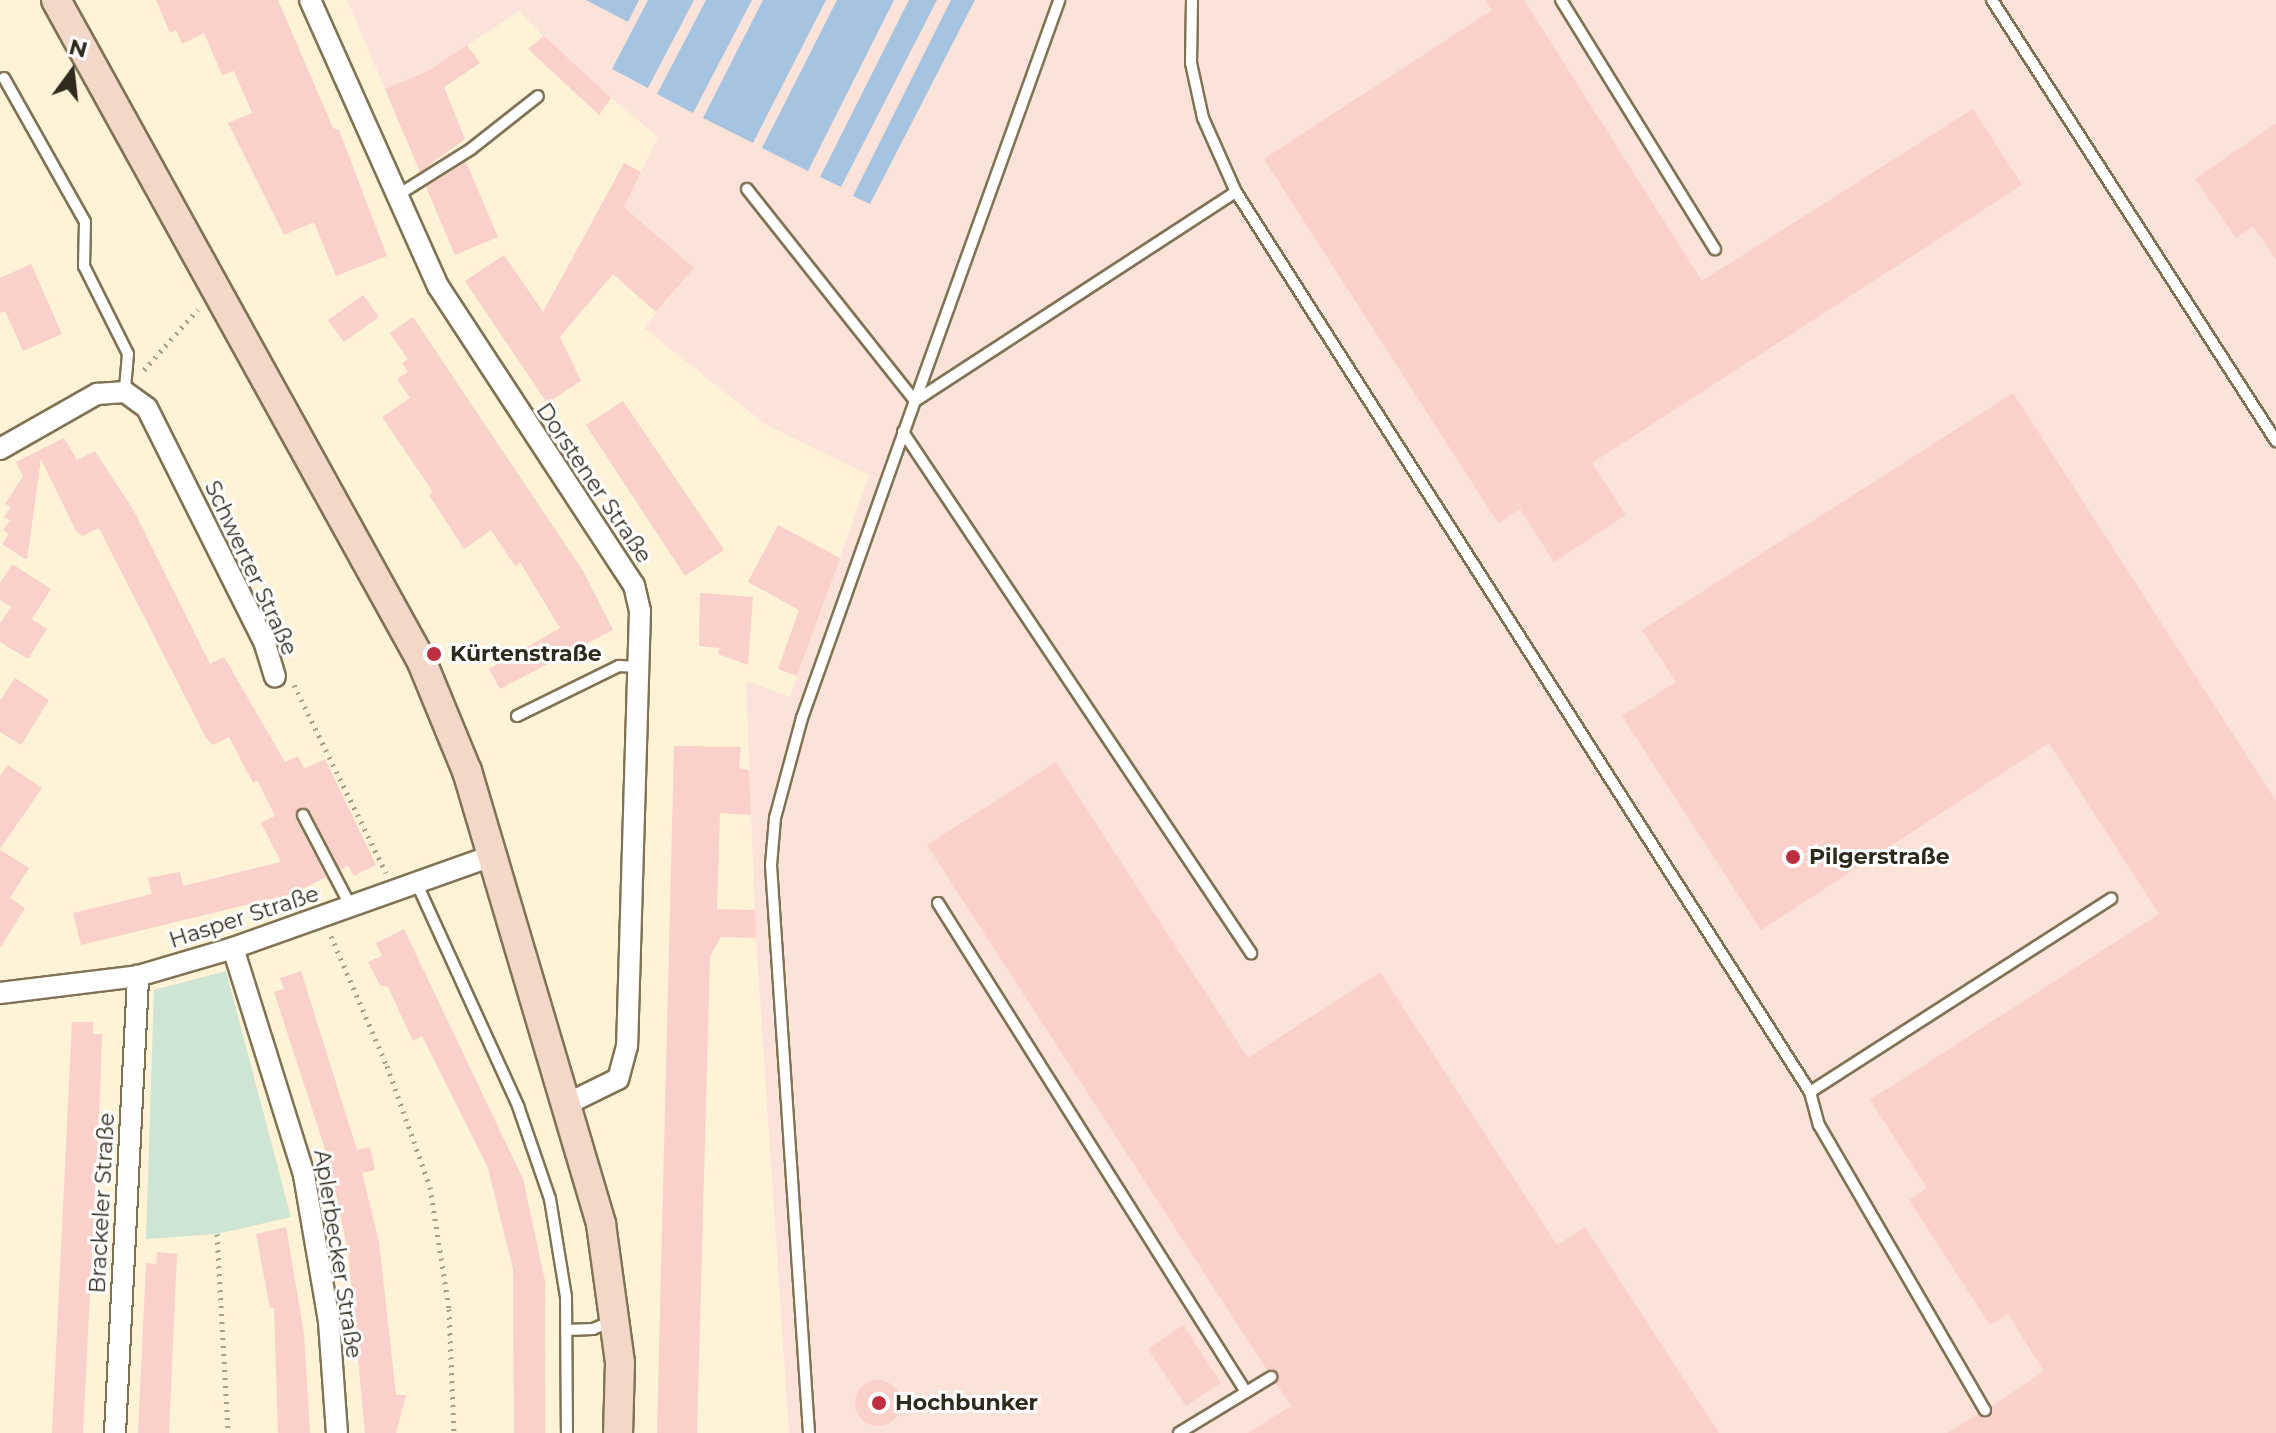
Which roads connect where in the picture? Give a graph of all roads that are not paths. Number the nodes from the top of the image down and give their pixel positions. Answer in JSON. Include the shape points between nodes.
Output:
{"nodes":[{"id":1,"x":56,"y":0,"type":"edge"},
{"id":2,"x":310,"y":0,"type":"edge"},
{"id":3,"x":1059,"y":0,"type":"edge"},
{"id":4,"x":1192,"y":0,"type":"edge"},
{"id":5,"x":1561,"y":0,"type":"edge"},
{"id":6,"x":1992,"y":0,"type":"edge"},
{"id":7,"x":4,"y":78,"type":"dead end"},
{"id":8,"x":538,"y":96,"type":"dead end"},
{"id":9,"x":747,"y":189,"type":"dead end"},
{"id":10,"x":1236,"y":192,"type":"junction"},
{"id":11,"x":398,"y":195,"type":"junction"},
{"id":12,"x":1715,"y":249,"type":"dead end"},
{"id":13,"x":125,"y":392,"type":"junction"},
{"id":14,"x":915,"y":401,"type":"junction"},
{"id":15,"x":903,"y":432,"type":"junction"},
{"id":16,"x":2276,"y":441,"type":"edge"},
{"id":17,"x":0,"y":449,"type":"edge"},
{"id":18,"x":638,"y":667,"type":"junction"},
{"id":19,"x":275,"y":676,"type":"road end"},
{"id":20,"x":517,"y":716,"type":"dead end"},
{"id":21,"x":303,"y":815,"type":"dead end"},
{"id":22,"x":494,"y":855,"type":"junction"},
{"id":23,"x":417,"y":884,"type":"junction"},
{"id":24,"x":2111,"y":899,"type":"dead end"},
{"id":25,"x":938,"y":903,"type":"dead end"},
{"id":26,"x":351,"y":907,"type":"junction"},
{"id":27,"x":233,"y":948,"type":"junction"},
{"id":28,"x":1251,"y":953,"type":"dead end"},
{"id":29,"x":138,"y":976,"type":"junction"},
{"id":30,"x":0,"y":993,"type":"edge"},
{"id":31,"x":1810,"y":1092,"type":"junction"},
{"id":32,"x":567,"y":1104,"type":"junction"},
{"id":33,"x":616,"y":1319,"type":"junction"},
{"id":34,"x":567,"y":1330,"type":"junction"},
{"id":35,"x":1271,"y":1377,"type":"dead end"},
{"id":36,"x":1246,"y":1392,"type":"junction"},
{"id":37,"x":1985,"y":1410,"type":"dead end"},
{"id":38,"x":115,"y":1433,"type":"edge"},
{"id":39,"x":337,"y":1433,"type":"edge"},
{"id":40,"x":567,"y":1433,"type":"edge"},
{"id":41,"x":618,"y":1433,"type":"edge"},
{"id":42,"x":809,"y":1433,"type":"edge"},
{"id":43,"x":1179,"y":1433,"type":"edge"}],
"edges":[{"from":1,"to":22,"type":"main road","via":[[422,662]]},
{"from":2,"to":11,"type":"street","name":"Dorstener Straße"},
{"from":3,"to":14,"type":"lane"},
{"from":4,"to":10,"type":"lane","via":[[1191,63],[1203,118]]},
{"from":5,"to":12,"type":"lane"},
{"from":6,"to":16,"type":"lane"},
{"from":7,"to":13,"type":"lane","via":[[85,222],[84,266],[128,354]]},
{"from":8,"to":11,"type":"lane","via":[[471,149]]},
{"from":9,"to":14,"type":"lane"},
{"from":10,"to":14,"type":"lane"},
{"from":10,"to":31,"type":"lane"},
{"from":11,"to":18,"type":"street","name":"Dorstener Straße","via":[[438,286],[480,356],[634,585],[640,611]]},
{"from":13,"to":17,"type":"street","via":[[97,394]]},
{"from":13,"to":19,"type":"street","name":"Schwerter Straße","via":[[147,408],[265,644]]},
{"from":14,"to":15,"type":"lane"},
{"from":15,"to":28,"type":"lane"},
{"from":15,"to":42,"type":"lane","via":[[802,718],[775,818],[771,865]]},
{"from":18,"to":20,"type":"lane","via":[[619,666]]},
{"from":18,"to":32,"type":"street","name":"Dorstener Straße","via":[[627,1046],[618,1079]]},
{"from":21,"to":26,"type":"lane"},
{"from":22,"to":23,"type":"street","name":"Hasper Straße"},
{"from":22,"to":32,"type":"main road"},
{"from":23,"to":26,"type":"street","name":"Hasper Straße"},
{"from":23,"to":34,"type":"lane","via":[[536,1156],[560,1240]]},
{"from":24,"to":31,"type":"lane"},
{"from":25,"to":36,"type":"lane"},
{"from":26,"to":27,"type":"street","name":"Hasper Straße"},
{"from":27,"to":29,"type":"street","name":"Hasper Straße"},
{"from":27,"to":39,"type":"street","name":"Aplerbecker Straße","via":[[304,1175],[329,1322]]},
{"from":29,"to":30,"type":"street","name":"Hasper Straße"},
{"from":29,"to":38,"type":"street","name":"Brackeler Straße"},
{"from":31,"to":37,"type":"lane","via":[[1819,1125]]},
{"from":32,"to":33,"type":"main road","via":[[601,1224]]},
{"from":33,"to":34,"type":"lane","via":[[593,1329]]},
{"from":33,"to":41,"type":"main road"},
{"from":34,"to":40,"type":"lane"},
{"from":35,"to":36,"type":"lane"},
{"from":36,"to":43,"type":"lane"}]}
